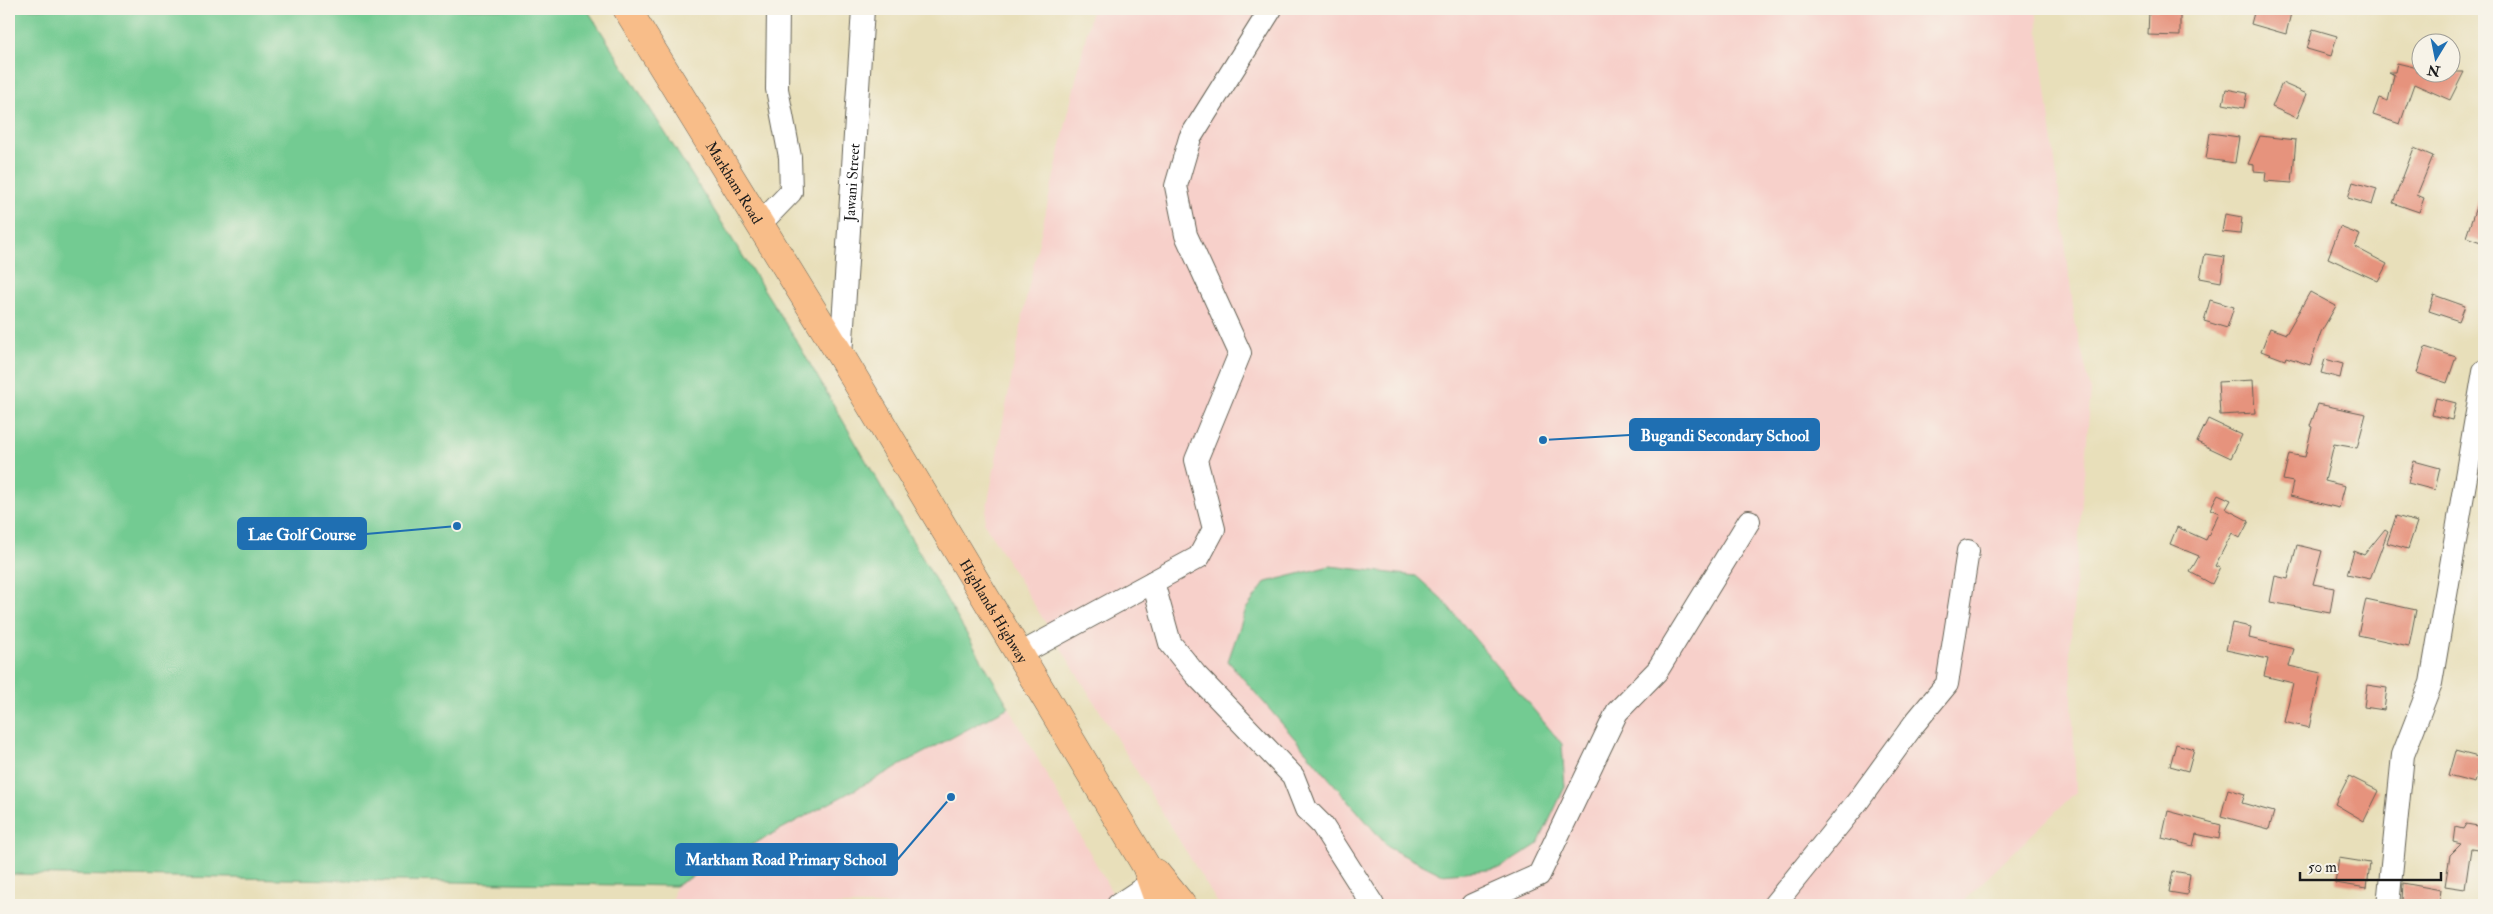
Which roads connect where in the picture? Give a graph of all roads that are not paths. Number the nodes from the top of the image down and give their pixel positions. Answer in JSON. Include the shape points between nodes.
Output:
{"nodes":[{"id":1,"x":627,"y":9,"type":"edge"},
{"id":2,"x":778,"y":9,"type":"edge"},
{"id":3,"x":863,"y":9,"type":"edge"},
{"id":4,"x":1271,"y":9,"type":"edge"},
{"id":5,"x":760,"y":224,"type":"junction"},
{"id":6,"x":842,"y":356,"type":"junction"},
{"id":7,"x":2484,"y":371,"type":"edge"},
{"id":8,"x":1750,"y":520,"type":"dead end"},
{"id":9,"x":1968,"y":551,"type":"dead end"},
{"id":10,"x":1153,"y":582,"type":"junction"},
{"id":11,"x":1020,"y":654,"type":"junction"},
{"id":12,"x":1153,"y":885,"type":"edge"},
{"id":13,"x":1118,"y":905,"type":"edge"},
{"id":14,"x":1182,"y":905,"type":"edge"},
{"id":15,"x":1373,"y":905,"type":"edge"},
{"id":16,"x":1472,"y":905,"type":"edge"},
{"id":17,"x":1774,"y":905,"type":"edge"},
{"id":18,"x":2388,"y":905,"type":"edge"}],
"edges":[{"from":1,"to":5,"type":"main road","name":"Markham Road"},
{"from":2,"to":5,"type":"street","via":[[777,89],[790,157],[791,192]]},
{"from":3,"to":6,"type":"street","name":"Jawani Street"},
{"from":4,"to":10,"type":"street","via":[[1190,138],[1176,186],[1186,236],[1240,353],[1196,460],[1214,529],[1199,557]]},
{"from":5,"to":6,"type":"main road","name":"Markham Road"},
{"from":6,"to":11,"type":"main road","name":"Highlands Highway"},
{"from":7,"to":18,"type":"street","via":[[2431,684],[2403,755]]},
{"from":8,"to":16,"type":"street","via":[[1657,672],[1617,712],[1539,875]]},
{"from":9,"to":17,"type":"street","via":[[1947,684],[1858,802]]},
{"from":10,"to":11,"type":"street"},
{"from":10,"to":15,"type":"street","via":[[1170,643],[1195,674],[1293,776],[1306,809],[1322,825]]},
{"from":11,"to":12,"type":"main road","name":"Highlands Highway"},
{"from":12,"to":13,"type":"street"},
{"from":12,"to":14,"type":"main road","name":"Highlands Highway","via":[[1157,874]]}]}
